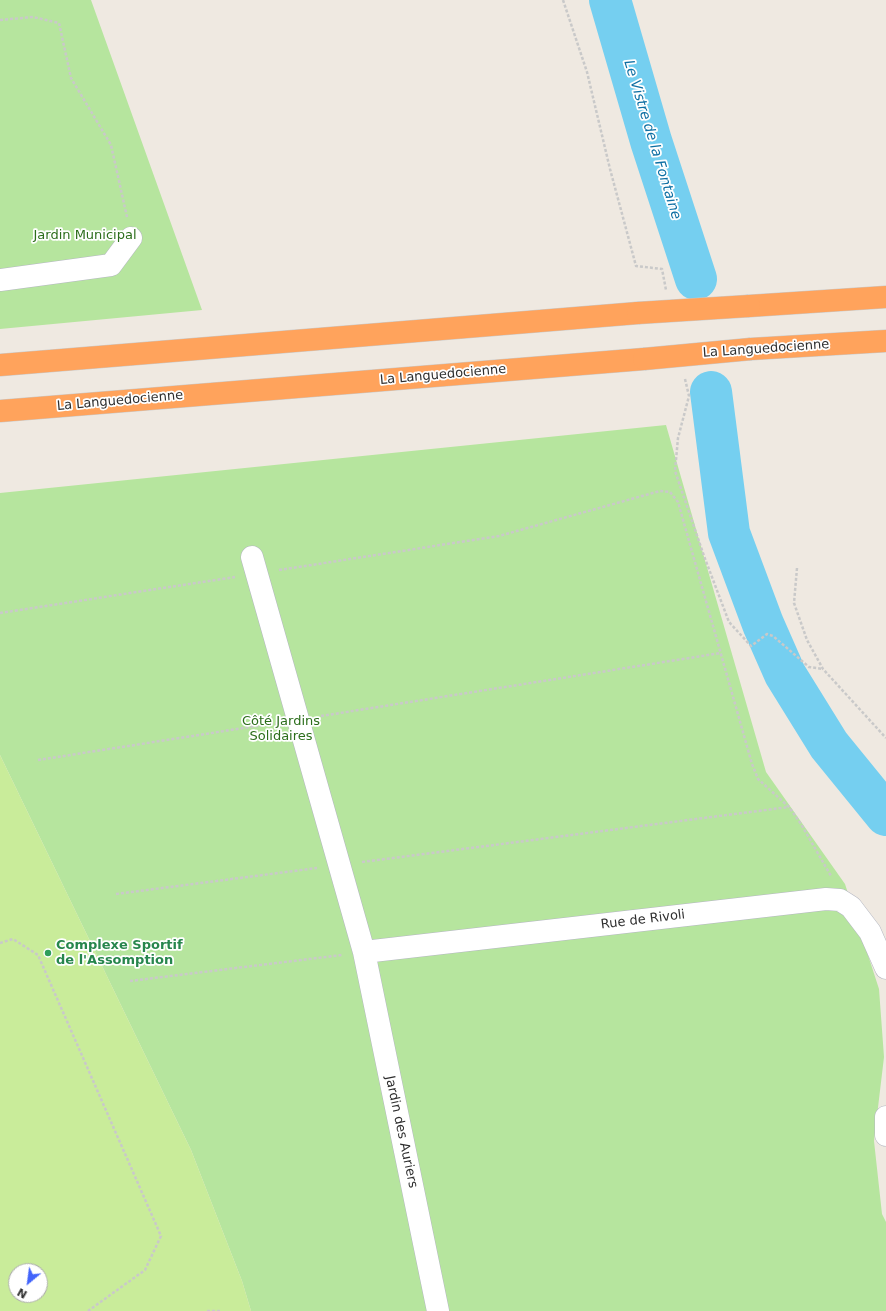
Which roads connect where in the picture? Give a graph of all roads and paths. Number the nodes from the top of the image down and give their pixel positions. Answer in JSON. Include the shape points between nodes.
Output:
{"nodes":[{"id":1,"x":0,"y":20,"type":"edge"},
{"id":2,"x":131,"y":238,"type":"joint"},
{"id":3,"x":0,"y":280,"type":"edge"},
{"id":4,"x":886,"y":297,"type":"edge"},
{"id":5,"x":886,"y":341,"type":"edge"},
{"id":6,"x":0,"y":365,"type":"edge"},
{"id":7,"x":0,"y":411,"type":"edge"},
{"id":8,"x":255,"y":565,"type":"junction"},
{"id":9,"x":797,"y":568,"type":"dead end"},
{"id":10,"x":0,"y":613,"type":"edge"},
{"id":11,"x":721,"y":653,"type":"junction"},
{"id":12,"x":298,"y":719,"type":"junction"},
{"id":13,"x":886,"y":738,"type":"edge"},
{"id":14,"x":38,"y":760,"type":"dead end"},
{"id":15,"x":789,"y":807,"type":"junction"},
{"id":16,"x":339,"y":865,"type":"junction"},
{"id":17,"x":116,"y":894,"type":"dead end"},
{"id":18,"x":840,"y":900,"type":"junction"},
{"id":19,"x":0,"y":943,"type":"edge"},
{"id":20,"x":364,"y":952,"type":"junction"},
{"id":21,"x":886,"y":968,"type":"edge"},
{"id":22,"x":130,"y":981,"type":"dead end"},
{"id":23,"x":886,"y":1117,"type":"edge"},
{"id":24,"x":886,"y":1135,"type":"edge"},
{"id":25,"x":92,"y":1310,"type":"edge"},
{"id":26,"x":88,"y":1311,"type":"edge"},
{"id":27,"x":207,"y":1311,"type":"edge"},
{"id":28,"x":221,"y":1311,"type":"edge"},
{"id":29,"x":438,"y":1311,"type":"edge"}],
"edges":[{"from":1,"to":2,"type":"path","via":[[33,17],[59,24],[71,78],[111,144]]},
{"from":2,"to":3,"type":"street","via":[[111,265]]},
{"from":4,"to":6,"type":"highway","bridge":true,"via":[[638,313]]},
{"from":5,"to":7,"type":"highway","name":"La Languedocienne","bridge":true,"via":[[751,349]]},
{"from":8,"to":10,"type":"path"},
{"from":8,"to":11,"type":"path","via":[[499,536],[660,490],[670,492],[678,502]]},
{"from":8,"to":12,"type":"street","name":"Jardin des Auriers"},
{"from":9,"to":13,"type":"path","via":[[794,603],[822,669]]},
{"from":11,"to":12,"type":"path"},
{"from":11,"to":15,"type":"path","via":[[758,779]]},
{"from":12,"to":14,"type":"path"},
{"from":12,"to":16,"type":"street","name":"Jardin des Auriers"},
{"from":15,"to":16,"type":"path"},
{"from":15,"to":18,"type":"path","via":[[837,887]]},
{"from":16,"to":17,"type":"path"},
{"from":16,"to":20,"type":"street","name":"Jardin des Auriers"},
{"from":18,"to":20,"type":"street","name":"Rue de Rivoli","via":[[826,898]]},
{"from":18,"to":21,"type":"street","via":[[851,907],[870,932]]},
{"from":19,"to":25,"type":"path","via":[[13,939],[38,955],[161,1236],[145,1270]]},
{"from":20,"to":22,"type":"path"},
{"from":20,"to":29,"type":"street","name":"Jardin des Auriers"},
{"from":23,"to":24,"type":"street"},
{"from":25,"to":26,"type":"path"},
{"from":27,"to":28,"type":"path"}]}
